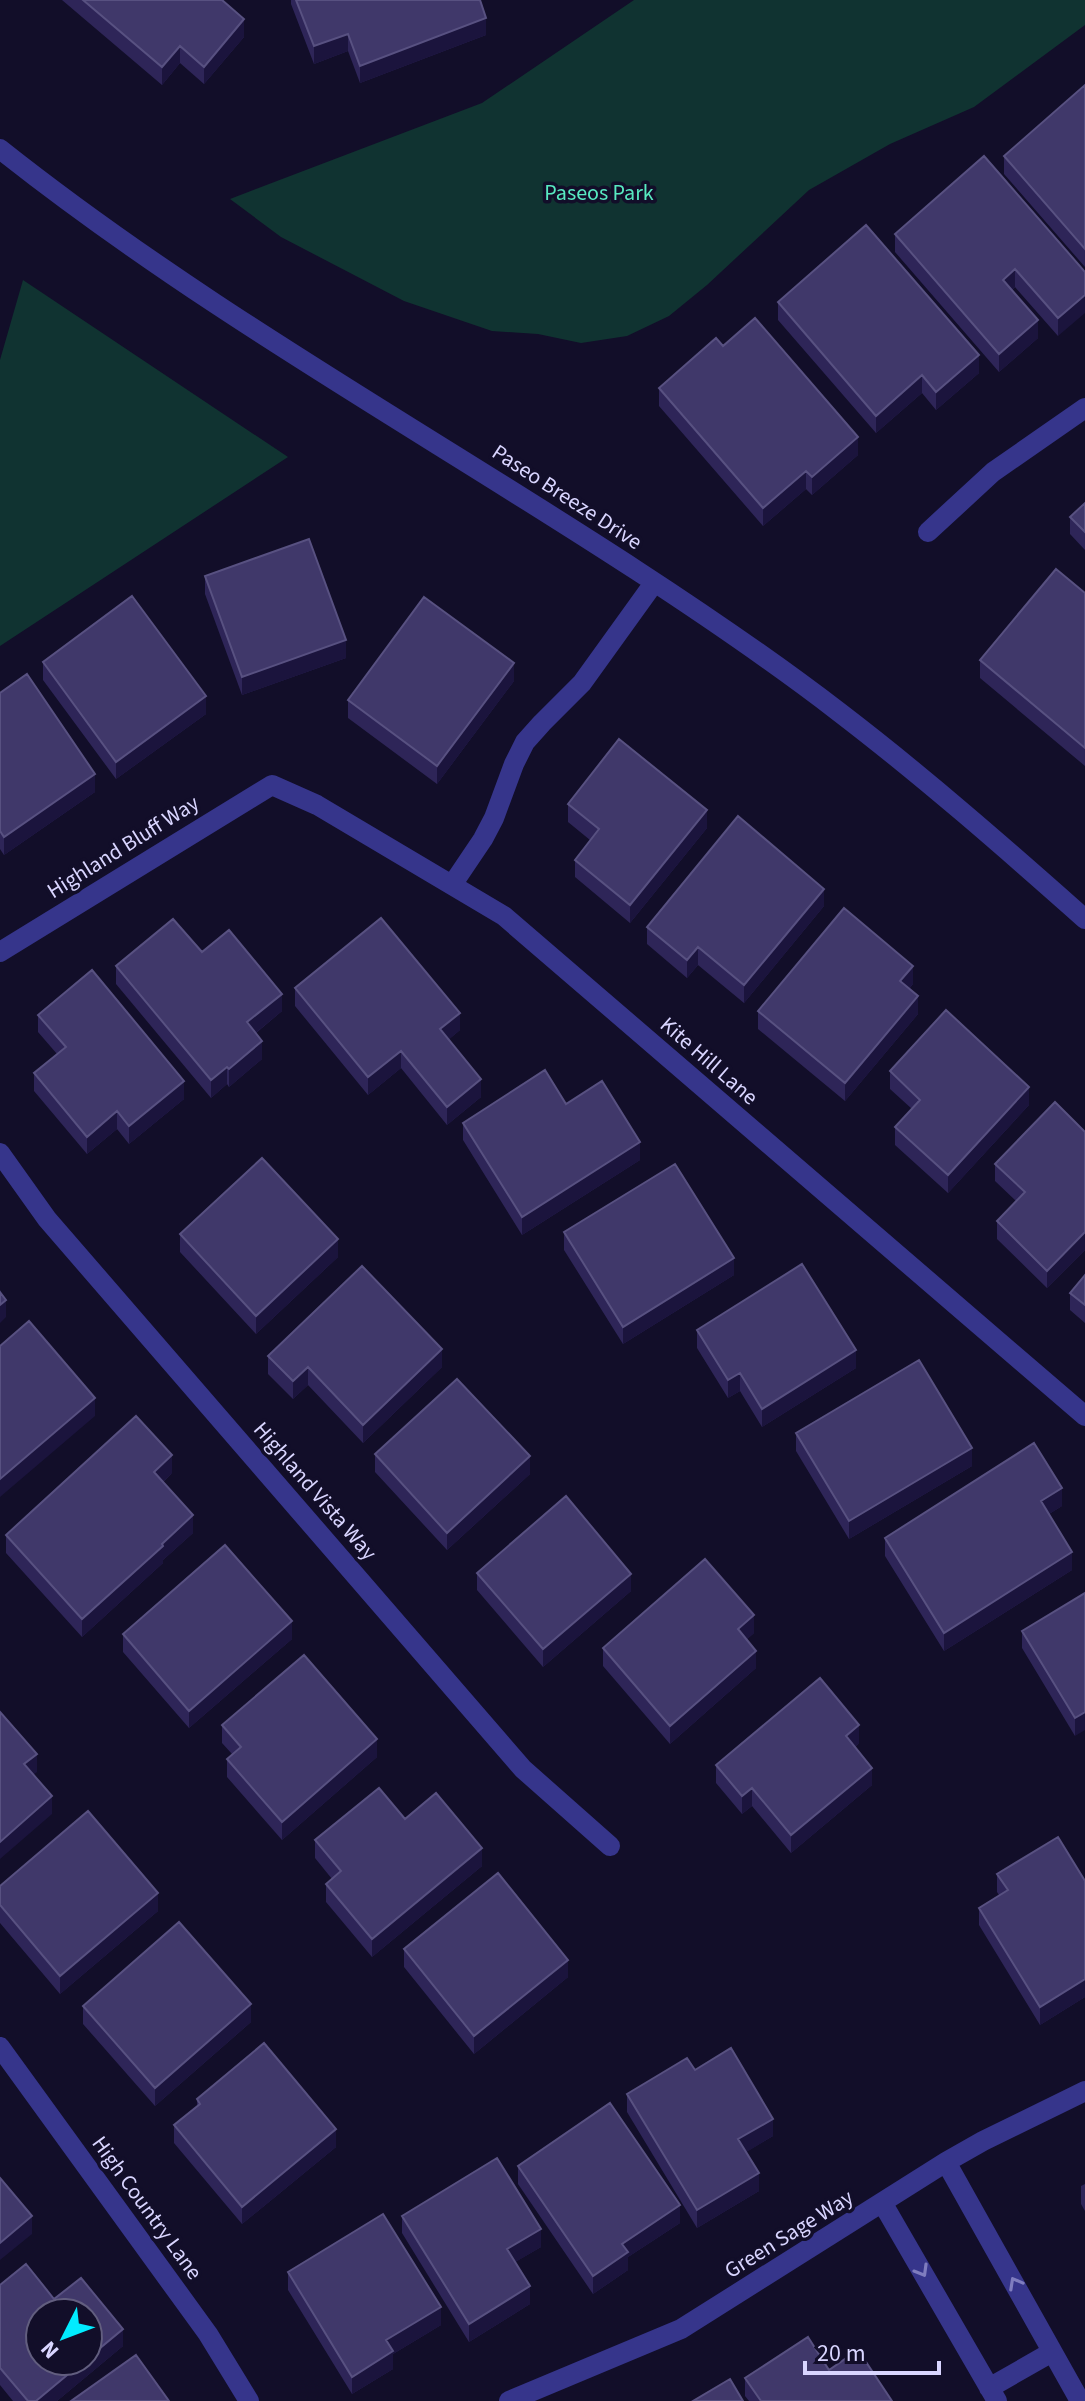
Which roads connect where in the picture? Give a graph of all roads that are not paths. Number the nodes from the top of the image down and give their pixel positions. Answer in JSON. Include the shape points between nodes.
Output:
{"nodes":[{"id":1,"x":0,"y":149,"type":"edge"},
{"id":2,"x":1085,"y":408,"type":"edge"},
{"id":3,"x":928,"y":532,"type":"dead end"},
{"id":4,"x":654,"y":583,"type":"junction"},
{"id":5,"x":272,"y":785,"type":"joint"},
{"id":6,"x":452,"y":885,"type":"junction"},
{"id":7,"x":1085,"y":919,"type":"edge"},
{"id":8,"x":0,"y":952,"type":"edge"},
{"id":9,"x":0,"y":1153,"type":"edge"},
{"id":10,"x":1085,"y":1416,"type":"edge"},
{"id":11,"x":610,"y":1846,"type":"dead end"},
{"id":12,"x":0,"y":2047,"type":"edge"},
{"id":13,"x":1085,"y":2091,"type":"edge"},
{"id":14,"x":946,"y":2162,"type":"junction"},
{"id":15,"x":883,"y":2204,"type":"junction"},
{"id":16,"x":1052,"y":2352,"type":"junction"},
{"id":17,"x":993,"y":2394,"type":"edge"},
{"id":18,"x":249,"y":2401,"type":"edge"},
{"id":19,"x":509,"y":2401,"type":"edge"},
{"id":20,"x":1080,"y":2401,"type":"edge"}],
"edges":[{"from":1,"to":4,"type":"street","name":"Paseo Breeze Drive","via":[[155,264]]},
{"from":2,"to":3,"type":"street","via":[[993,472]]},
{"from":4,"to":6,"type":"street","via":[[582,683],[525,742],[483,839]]},
{"from":4,"to":7,"type":"street","name":"Paseo Breeze Drive","via":[[839,711]]},
{"from":5,"to":6,"type":"street","name":"Kite Hill Lane","via":[[317,805]]},
{"from":5,"to":8,"type":"street","name":"Highland Bluff Way"},
{"from":6,"to":10,"type":"street","name":"Kite Hill Lane","via":[[504,916]]},
{"from":9,"to":11,"type":"street","name":"Highland Vista Way","via":[[47,1219],[513,1758]]},
{"from":12,"to":18,"type":"street","name":"High Country Lane","via":[[208,2334]]},
{"from":13,"to":14,"type":"street","name":"Green Sage Way"},
{"from":14,"to":15,"type":"street","name":"Green Sage Way"},
{"from":16,"to":14,"type":"street","one_way":true},
{"from":15,"to":17,"type":"street","one_way":true},
{"from":15,"to":19,"type":"street","name":"Green Sage Way","via":[[681,2329]]},
{"from":16,"to":17,"type":"street"},
{"from":16,"to":20,"type":"street"}]}
